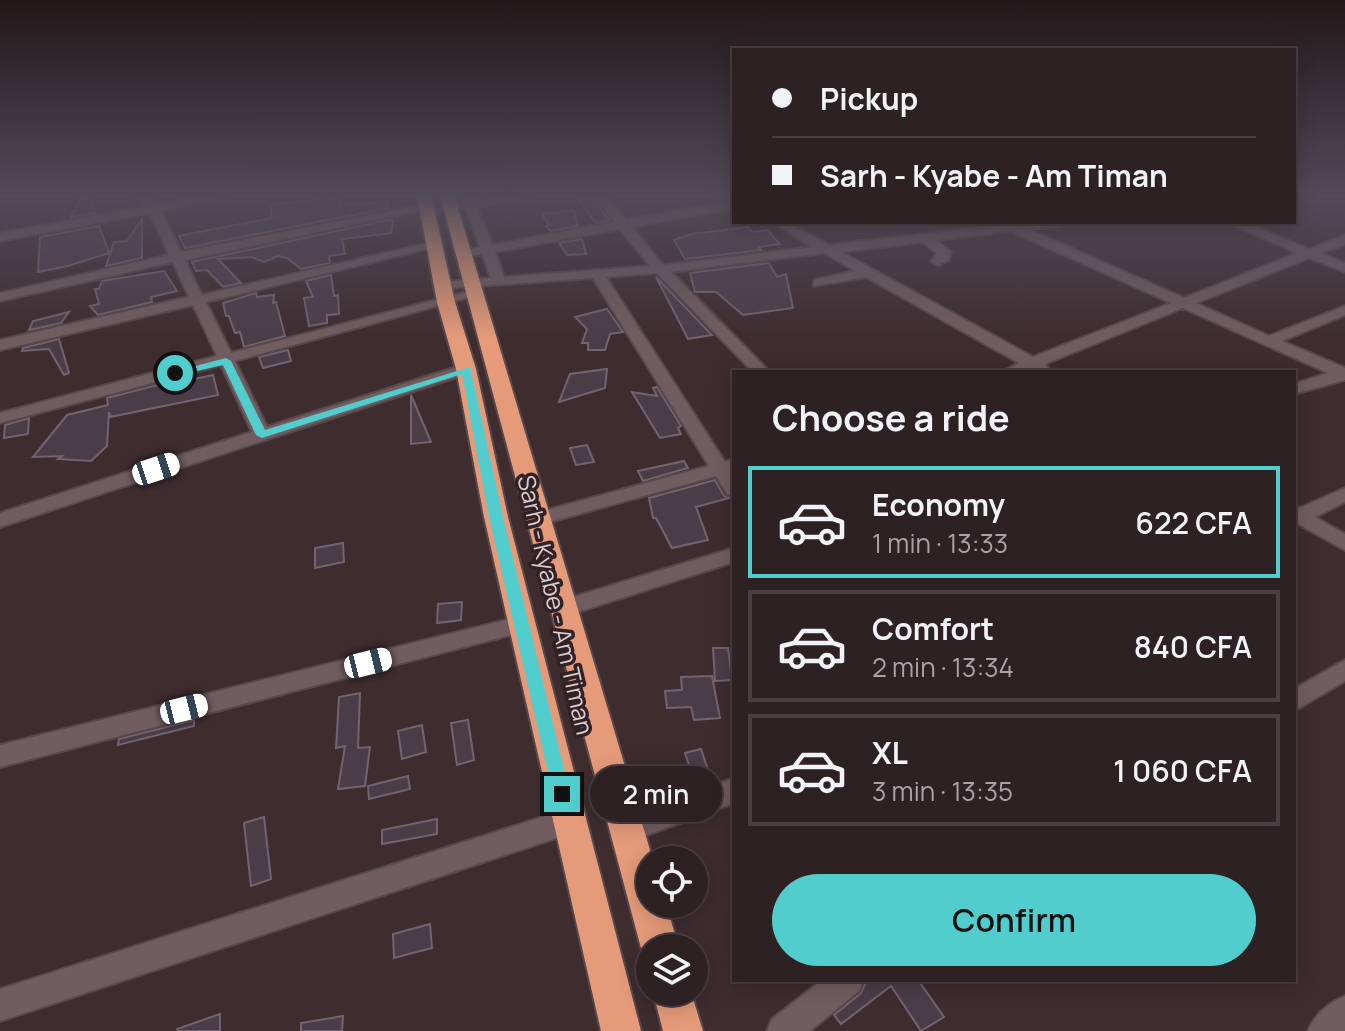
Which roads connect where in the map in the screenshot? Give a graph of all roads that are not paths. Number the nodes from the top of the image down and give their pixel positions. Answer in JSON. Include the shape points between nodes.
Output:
{"nodes":[{"id":1,"x":171,"y":243,"type":"edge"},
{"id":2,"x":245,"y":243,"type":"edge"},
{"id":3,"x":434,"y":243,"type":"edge"},
{"id":4,"x":469,"y":243,"type":"edge"},
{"id":5,"x":520,"y":243,"type":"edge"},
{"id":6,"x":640,"y":243,"type":"edge"},
{"id":7,"x":816,"y":243,"type":"edge"},
{"id":8,"x":869,"y":243,"type":"edge"},
{"id":9,"x":932,"y":243,"type":"edge"},
{"id":10,"x":1049,"y":243,"type":"edge"},
{"id":11,"x":1283,"y":243,"type":"edge"},
{"id":12,"x":1336,"y":243,"type":"edge"},
{"id":13,"x":433,"y":246,"type":"junction"},
{"id":14,"x":825,"y":248,"type":"junction"},
{"id":15,"x":474,"y":252,"type":"junction"},
{"id":16,"x":1311,"y":255,"type":"junction"},
{"id":17,"x":178,"y":257,"type":"junction"},
{"id":18,"x":938,"y":261,"type":"dead end"},
{"id":19,"x":1345,"y":268,"type":"edge"},
{"id":20,"x":660,"y":269,"type":"junction"},
{"id":21,"x":868,"y":272,"type":"junction"},
{"id":22,"x":597,"y":274,"type":"junction"},
{"id":23,"x":499,"y":281,"type":"junction"},
{"id":24,"x":819,"y":283,"type":"dead end"},
{"id":25,"x":473,"y":289,"type":"junction"},
{"id":26,"x":444,"y":294,"type":"junction"},
{"id":27,"x":0,"y":297,"type":"edge"},
{"id":28,"x":198,"y":298,"type":"junction"},
{"id":29,"x":1187,"y":304,"type":"junction"},
{"id":30,"x":1345,"y":310,"type":"edge"},
{"id":31,"x":1270,"y":341,"type":"junction"},
{"id":32,"x":0,"y":345,"type":"edge"},
{"id":33,"x":226,"y":361,"type":"junction"},
{"id":34,"x":1040,"y":368,"type":"edge"},
{"id":35,"x":466,"y":369,"type":"junction"},
{"id":36,"x":760,"y":370,"type":"edge"},
{"id":37,"x":1344,"y":374,"type":"edge"},
{"id":38,"x":1296,"y":388,"type":"edge"},
{"id":39,"x":0,"y":418,"type":"edge"},
{"id":40,"x":262,"y":435,"type":"junction"},
{"id":41,"x":727,"y":468,"type":"edge"},
{"id":42,"x":1345,"y":494,"type":"edge"},
{"id":43,"x":1296,"y":516,"type":"edge"},
{"id":44,"x":539,"y":519,"type":"junction"},
{"id":45,"x":0,"y":520,"type":"edge"},
{"id":46,"x":1345,"y":543,"type":"edge"},
{"id":47,"x":732,"y":556,"type":"edge"},
{"id":48,"x":565,"y":608,"type":"junction"},
{"id":49,"x":522,"y":624,"type":"junction"},
{"id":50,"x":1345,"y":669,"type":"edge"},
{"id":51,"x":1296,"y":700,"type":"edge"},
{"id":52,"x":0,"y":756,"type":"edge"},
{"id":53,"x":732,"y":791,"type":"edge"},
{"id":54,"x":568,"y":822,"type":"junction"},
{"id":55,"x":628,"y":829,"type":"junction"},
{"id":56,"x":656,"y":934,"type":"edge"},
{"id":57,"x":845,"y":982,"type":"edge"},
{"id":58,"x":0,"y":1005,"type":"edge"},
{"id":59,"x":676,"y":1006,"type":"edge"},
{"id":60,"x":1345,"y":1013,"type":"edge"},
{"id":61,"x":621,"y":1031,"type":"edge"},
{"id":62,"x":683,"y":1031,"type":"edge"},
{"id":63,"x":784,"y":1031,"type":"edge"},
{"id":64,"x":1325,"y":1031,"type":"edge"}],
"edges":[{"from":1,"to":17,"type":"street"},
{"from":2,"to":17,"type":"street"},
{"from":3,"to":13,"type":"highway","name":"Sarh - Kyabe - Am Timan"},
{"from":4,"to":15,"type":"highway","name":"Sarh - Kyabe - Am Timan"},
{"from":5,"to":15,"type":"street"},
{"from":6,"to":20,"type":"street"},
{"from":7,"to":14,"type":"street"},
{"from":8,"to":14,"type":"street"},
{"from":9,"to":18,"type":"street","via":[[944,252]]},
{"from":10,"to":29,"type":"street"},
{"from":11,"to":16,"type":"street"},
{"from":12,"to":16,"type":"street"},
{"from":13,"to":26,"type":"highway","name":"Sarh - Kyabe - Am Timan"},
{"from":13,"to":28,"type":"street"},
{"from":14,"to":20,"type":"street"},
{"from":14,"to":21,"type":"street"},
{"from":15,"to":23,"type":"street"},
{"from":15,"to":25,"type":"highway","name":"Sarh - Kyabe - Am Timan"},
{"from":16,"to":19,"type":"street"},
{"from":16,"to":29,"type":"street"},
{"from":17,"to":27,"type":"street"},
{"from":17,"to":28,"type":"street"},
{"from":20,"to":22,"type":"street"},
{"from":20,"to":36,"type":"street"},
{"from":21,"to":24,"type":"street"},
{"from":21,"to":34,"type":"street"},
{"from":22,"to":23,"type":"street"},
{"from":22,"to":41,"type":"street"},
{"from":23,"to":25,"type":"street"},
{"from":25,"to":26,"type":"street"},
{"from":25,"to":44,"type":"highway","name":"Sarh - Kyabe - Am Timan"},
{"from":26,"to":33,"type":"street"},
{"from":26,"to":35,"type":"highway","name":"Sarh - Kyabe - Am Timan"},
{"from":28,"to":32,"type":"street"},
{"from":28,"to":33,"type":"street"},
{"from":29,"to":31,"type":"street"},
{"from":29,"to":34,"type":"street"},
{"from":30,"to":31,"type":"street"},
{"from":31,"to":37,"type":"street"},
{"from":33,"to":39,"type":"street"},
{"from":33,"to":40,"type":"street"},
{"from":35,"to":40,"type":"street"},
{"from":35,"to":49,"type":"highway","name":"Sarh - Kyabe - Am Timan"},
{"from":37,"to":38,"type":"street"},
{"from":40,"to":45,"type":"street"},
{"from":41,"to":44,"type":"street"},
{"from":42,"to":43,"type":"street"},
{"from":43,"to":46,"type":"street"},
{"from":44,"to":48,"type":"highway","name":"Sarh - Kyabe - Am Timan"},
{"from":47,"to":48,"type":"street"},
{"from":48,"to":55,"type":"highway","name":"Sarh - Kyabe - Am Timan"},
{"from":49,"to":52,"type":"street"},
{"from":49,"to":54,"type":"highway","name":"Sarh - Kyabe - Am Timan"},
{"from":50,"to":51,"type":"street"},
{"from":53,"to":55,"type":"street"},
{"from":54,"to":58,"type":"street"},
{"from":54,"to":61,"type":"highway","name":"Sarh - Kyabe - Am Timan"},
{"from":55,"to":56,"type":"highway","name":"Sarh - Kyabe - Am Timan"},
{"from":57,"to":63,"type":"street"},
{"from":59,"to":62,"type":"highway"},
{"from":60,"to":64,"type":"street"}]}
